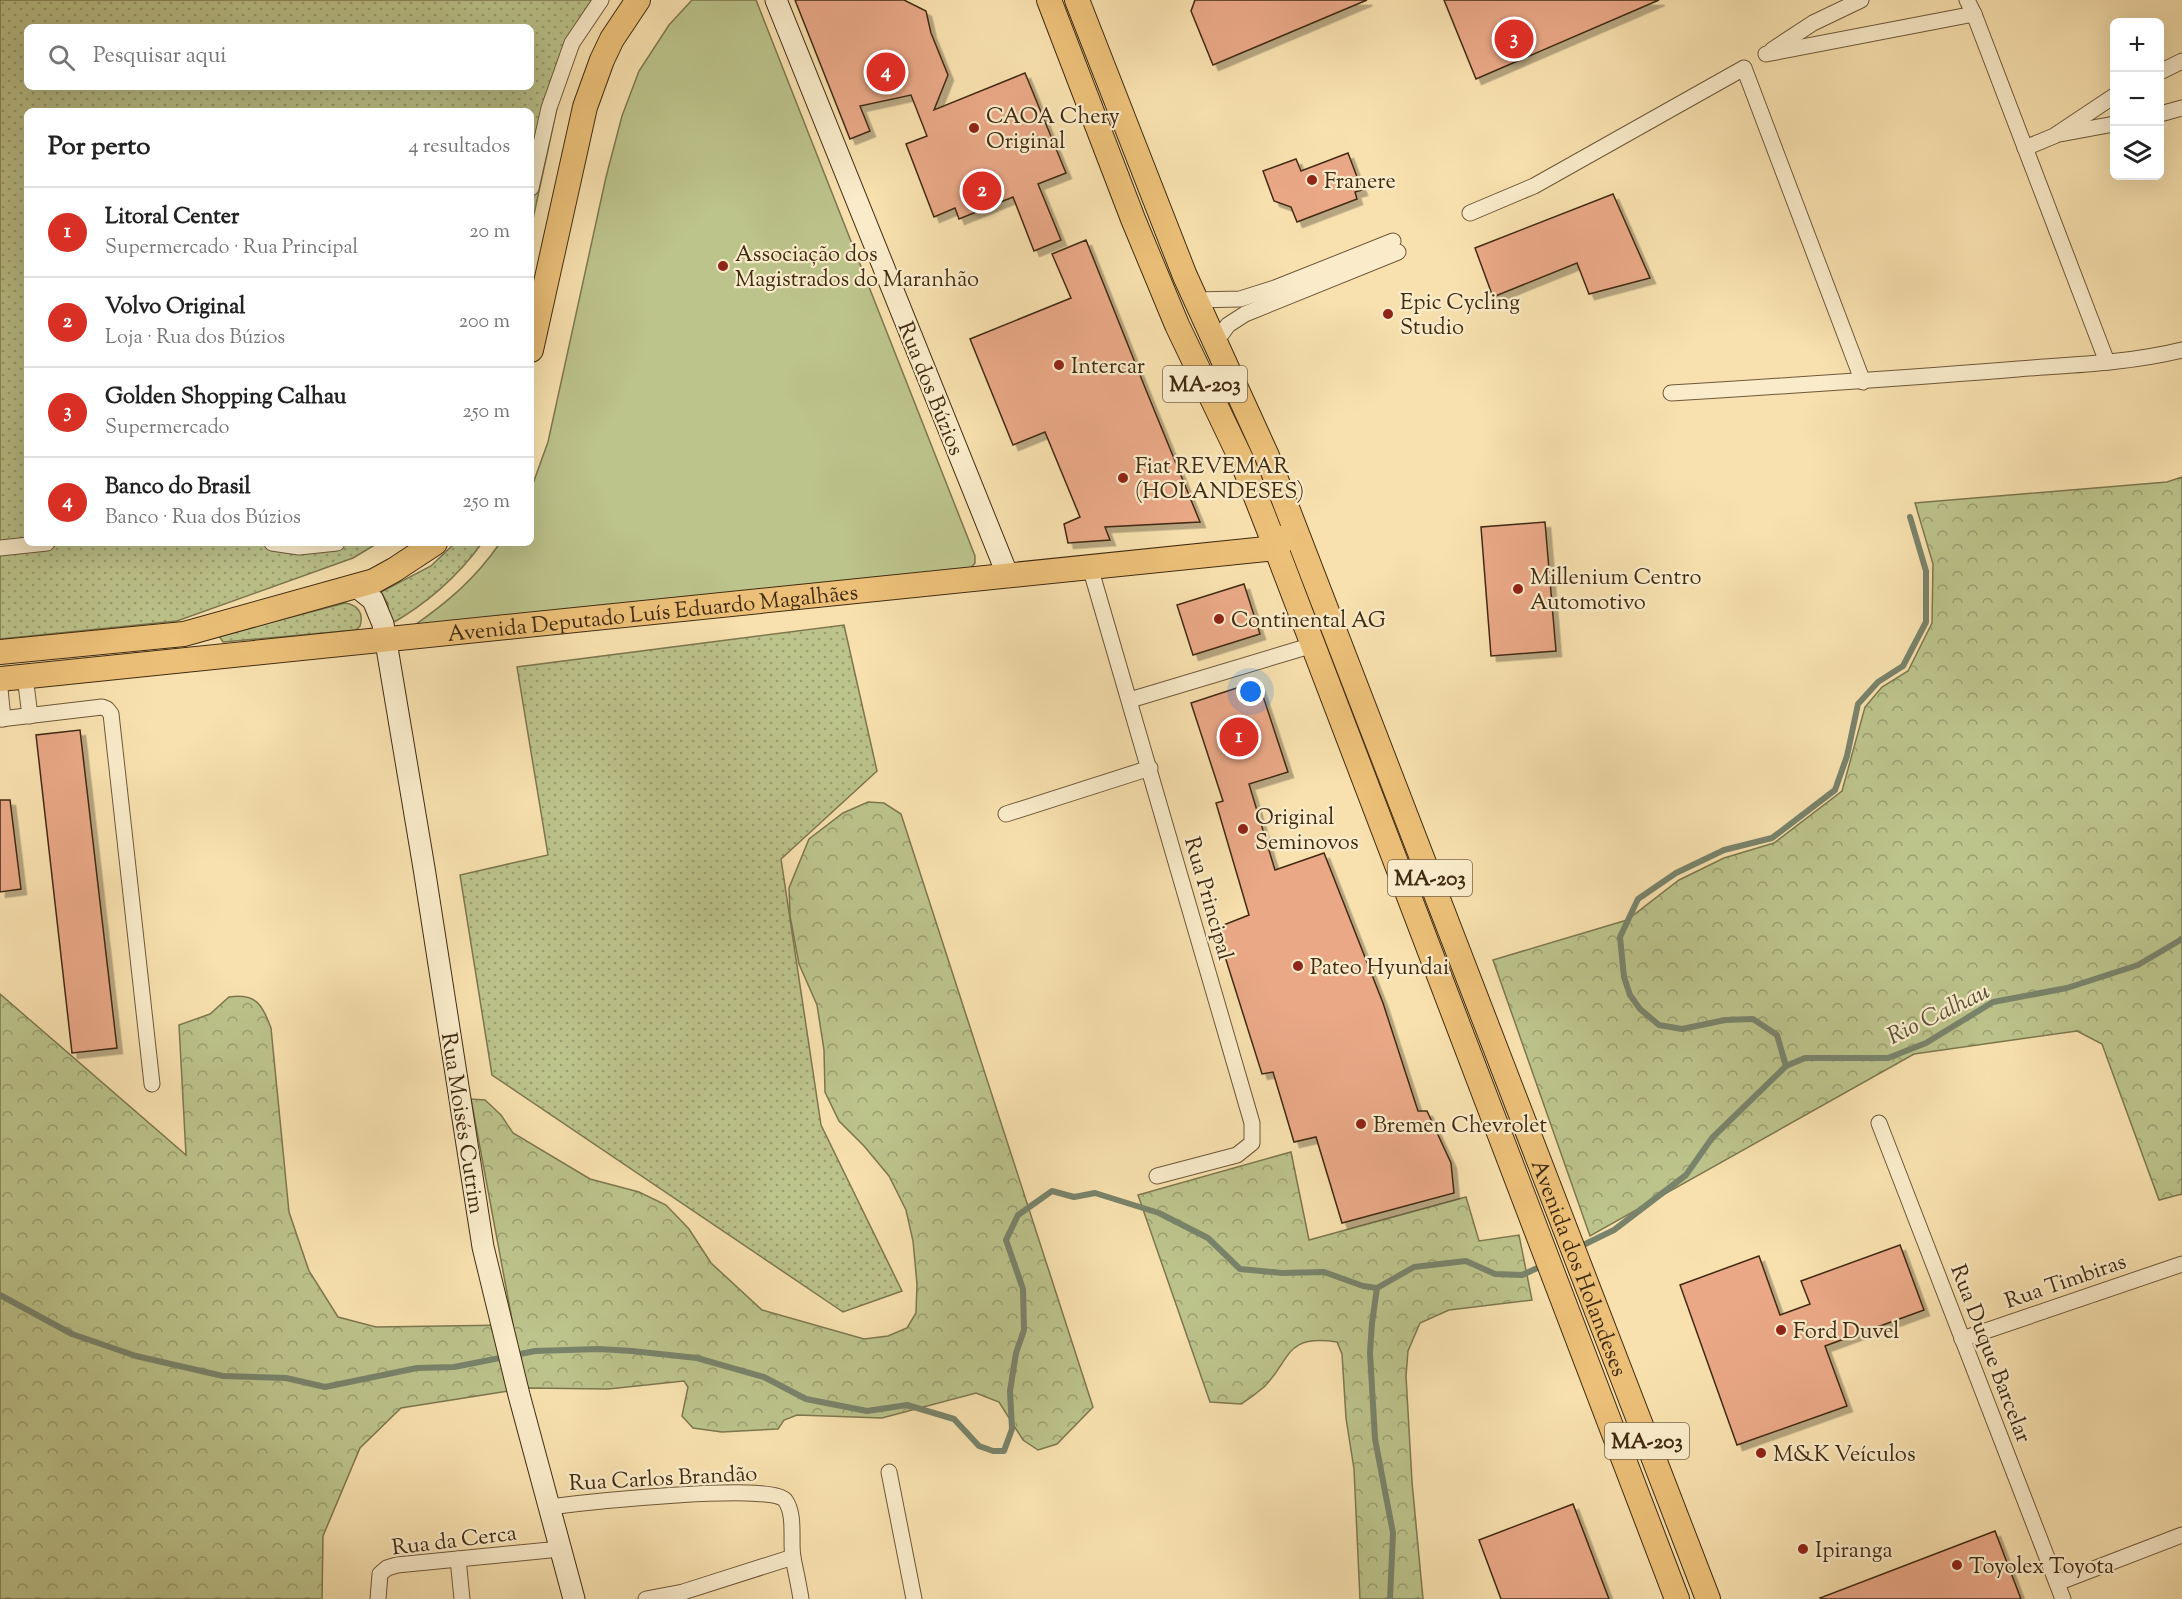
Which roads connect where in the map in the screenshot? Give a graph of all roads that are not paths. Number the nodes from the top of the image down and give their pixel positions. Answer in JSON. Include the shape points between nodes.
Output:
{"nodes":[{"id":1,"x":601,"y":0,"type":"edge"},
{"id":2,"x":638,"y":0,"type":"edge"},
{"id":3,"x":776,"y":0,"type":"edge"},
{"id":4,"x":1049,"y":0,"type":"edge"},
{"id":5,"x":1077,"y":0,"type":"edge"},
{"id":6,"x":1861,"y":0,"type":"edge"},
{"id":7,"x":1970,"y":7,"type":"edge"},
{"id":8,"x":2182,"y":62,"type":"edge"},
{"id":9,"x":2164,"y":70,"type":"edge"},
{"id":10,"x":2110,"y":99,"type":"edge"},
{"id":11,"x":2182,"y":108,"type":"edge"},
{"id":12,"x":2164,"y":113,"type":"edge"},
{"id":13,"x":2110,"y":125,"type":"edge"},
{"id":14,"x":2054,"y":136,"type":"junction"},
{"id":15,"x":2025,"y":148,"type":"junction"},
{"id":16,"x":534,"y":175,"type":"edge"},
{"id":17,"x":1470,"y":213,"type":"dead end"},
{"id":18,"x":1195,"y":300,"type":"junction"},
{"id":19,"x":534,"y":336,"type":"edge"},
{"id":20,"x":1215,"y":343,"type":"junction"},
{"id":21,"x":2182,"y":350,"type":"edge"},
{"id":22,"x":2107,"y":362,"type":"junction"},
{"id":23,"x":1863,"y":382,"type":"junction"},
{"id":24,"x":1671,"y":393,"type":"dead end"},
{"id":25,"x":1295,"y":528,"type":"junction"},
{"id":26,"x":24,"y":545,"type":"edge"},
{"id":27,"x":292,"y":546,"type":"edge"},
{"id":28,"x":308,"y":546,"type":"edge"},
{"id":29,"x":430,"y":546,"type":"edge"},
{"id":30,"x":0,"y":548,"type":"edge"},
{"id":31,"x":1276,"y":548,"type":"junction"},
{"id":32,"x":1090,"y":567,"type":"junction"},
{"id":33,"x":1008,"y":576,"type":"junction"},
{"id":34,"x":357,"y":586,"type":"junction"},
{"id":35,"x":386,"y":640,"type":"junction"},
{"id":36,"x":1313,"y":645,"type":"junction"},
{"id":37,"x":0,"y":652,"type":"edge"},
{"id":38,"x":25,"y":676,"type":"junction"},
{"id":39,"x":0,"y":679,"type":"edge"},
{"id":40,"x":0,"y":689,"type":"edge"},
{"id":41,"x":1131,"y":700,"type":"junction"},
{"id":42,"x":30,"y":716,"type":"junction"},
{"id":43,"x":2,"y":719,"type":"edge"},
{"id":44,"x":1150,"y":768,"type":"junction"},
{"id":45,"x":1006,"y":814,"type":"dead end"},
{"id":46,"x":152,"y":1084,"type":"dead end"},
{"id":47,"x":1879,"y":1123,"type":"dead end"},
{"id":48,"x":1157,"y":1176,"type":"dead end"},
{"id":49,"x":2182,"y":1264,"type":"edge"},
{"id":50,"x":1962,"y":1339,"type":"junction"},
{"id":51,"x":889,"y":1472,"type":"dead end"},
{"id":52,"x":549,"y":1507,"type":"junction"},
{"id":53,"x":2182,"y":1535,"type":"edge"},
{"id":54,"x":560,"y":1549,"type":"junction"},
{"id":55,"x":793,"y":1557,"type":"junction"},
{"id":56,"x":458,"y":1560,"type":"junction"},
{"id":57,"x":2056,"y":1583,"type":"junction"},
{"id":58,"x":684,"y":1595,"type":"edge"},
{"id":59,"x":378,"y":1599,"type":"edge"},
{"id":60,"x":462,"y":1599,"type":"edge"},
{"id":61,"x":574,"y":1599,"type":"edge"},
{"id":62,"x":646,"y":1599,"type":"edge"},
{"id":63,"x":801,"y":1599,"type":"edge"},
{"id":64,"x":914,"y":1599,"type":"edge"},
{"id":65,"x":1677,"y":1599,"type":"edge"},
{"id":66,"x":1708,"y":1599,"type":"edge"},
{"id":67,"x":2063,"y":1599,"type":"edge"}],
"edges":[{"from":1,"to":16,"type":"street","via":[[572,43],[549,108]]},
{"from":2,"to":19,"type":"main road","via":[[612,39],[585,107]]},
{"from":3,"to":33,"type":"street","name":"Rua dos Búzios"},
{"from":4,"to":31,"type":"main road","name":"Avenida dos Holandeses","number":"MA-203","via":[[1133,219],[1177,325],[1242,461]]},
{"from":5,"to":18,"type":"main road","name":"Avenida dos Holandeses","number":"MA-203"},
{"from":6,"to":7,"type":"street","via":[[1813,23],[1766,54]]},
{"from":7,"to":15,"type":"street"},
{"from":8,"to":9,"type":"street"},
{"from":10,"to":14,"type":"street"},
{"from":11,"to":12,"type":"street"},
{"from":13,"to":14,"type":"street"},
{"from":14,"to":15,"type":"street"},
{"from":15,"to":22,"type":"street"},
{"from":17,"to":23,"type":"street","via":[[1534,186],[1744,68]]},
{"from":18,"to":20,"type":"main road","name":"Avenida dos Holandeses","number":"MA-203"},
{"from":18,"to":20,"type":"street","via":[[1240,299],[1396,247],[1245,314],[1228,325]]},
{"from":20,"to":25,"type":"main road","name":"Avenida dos Holandeses","number":"MA-203"},
{"from":21,"to":22,"type":"street"},
{"from":22,"to":23,"type":"street"},
{"from":23,"to":24,"type":"street"},
{"from":25,"to":31,"type":"main road"},
{"from":25,"to":66,"type":"main road","name":"Avenida dos Holandeses","number":"MA-203"},
{"from":26,"to":30,"type":"street"},
{"from":27,"to":28,"type":"street"},
{"from":29,"to":34,"type":"main road","via":[[394,570]]},
{"from":31,"to":32,"type":"main road","name":"Avenida Deputado Luís Eduardo Magalhães"},
{"from":31,"to":36,"type":"main road","name":"Avenida dos Holandeses","number":"MA-203"},
{"from":32,"to":33,"type":"main road","name":"Avenida Deputado Luís Eduardo Magalhães"},
{"from":32,"to":41,"type":"street","name":"Rua Principal"},
{"from":33,"to":35,"type":"main road","name":"Avenida Deputado Luís Eduardo Magalhães"},
{"from":34,"to":35,"type":"street","name":"Rua Moisés Cutrim","via":[[377,607]]},
{"from":34,"to":37,"type":"main road","via":[[184,634]]},
{"from":35,"to":38,"type":"main road","name":"Avenida Deputado Luís Eduardo Magalhães"},
{"from":35,"to":52,"type":"street","name":"Rua Moisés Cutrim","via":[[479,1225]]},
{"from":36,"to":41,"type":"street"},
{"from":36,"to":65,"type":"main road","name":"Avenida dos Holandeses","number":"MA-203"},
{"from":38,"to":39,"type":"main road","name":"Avenida Deputado Luís Eduardo Magalhães"},
{"from":38,"to":42,"type":"street"},
{"from":40,"to":43,"type":"street"},
{"from":41,"to":44,"type":"street","name":"Rua Principal"},
{"from":42,"to":43,"type":"street"},
{"from":42,"to":46,"type":"street","via":[[102,707],[111,714]]},
{"from":44,"to":45,"type":"street"},
{"from":44,"to":48,"type":"street","name":"Rua Principal","via":[[1253,1135],[1252,1143],[1238,1155]]},
{"from":47,"to":50,"type":"street","name":"Rua Duque Barcelar"},
{"from":49,"to":50,"type":"street","name":"Rua Timbiras"},
{"from":50,"to":57,"type":"street","name":"Rua Duque Barcelar"},
{"from":51,"to":64,"type":"street"},
{"from":52,"to":54,"type":"street","name":"Rua Moisés Cutrim"},
{"from":52,"to":55,"type":"street","name":"Rua Carlos Brandão","via":[[664,1495],[774,1494],[787,1502]]},
{"from":53,"to":57,"type":"street"},
{"from":54,"to":56,"type":"street","name":"Rua da Cerca"},
{"from":54,"to":61,"type":"street","name":"Rua Moisés Cutrim"},
{"from":55,"to":58,"type":"street"},
{"from":55,"to":63,"type":"street","name":"Rua Carlos Brandão"},
{"from":56,"to":59,"type":"street","name":"Rua da Cerca","via":[[387,1568],[380,1574]]},
{"from":56,"to":60,"type":"street"},
{"from":57,"to":67,"type":"street","name":"Rua Duque Barcelar"},
{"from":58,"to":62,"type":"street"}]}
